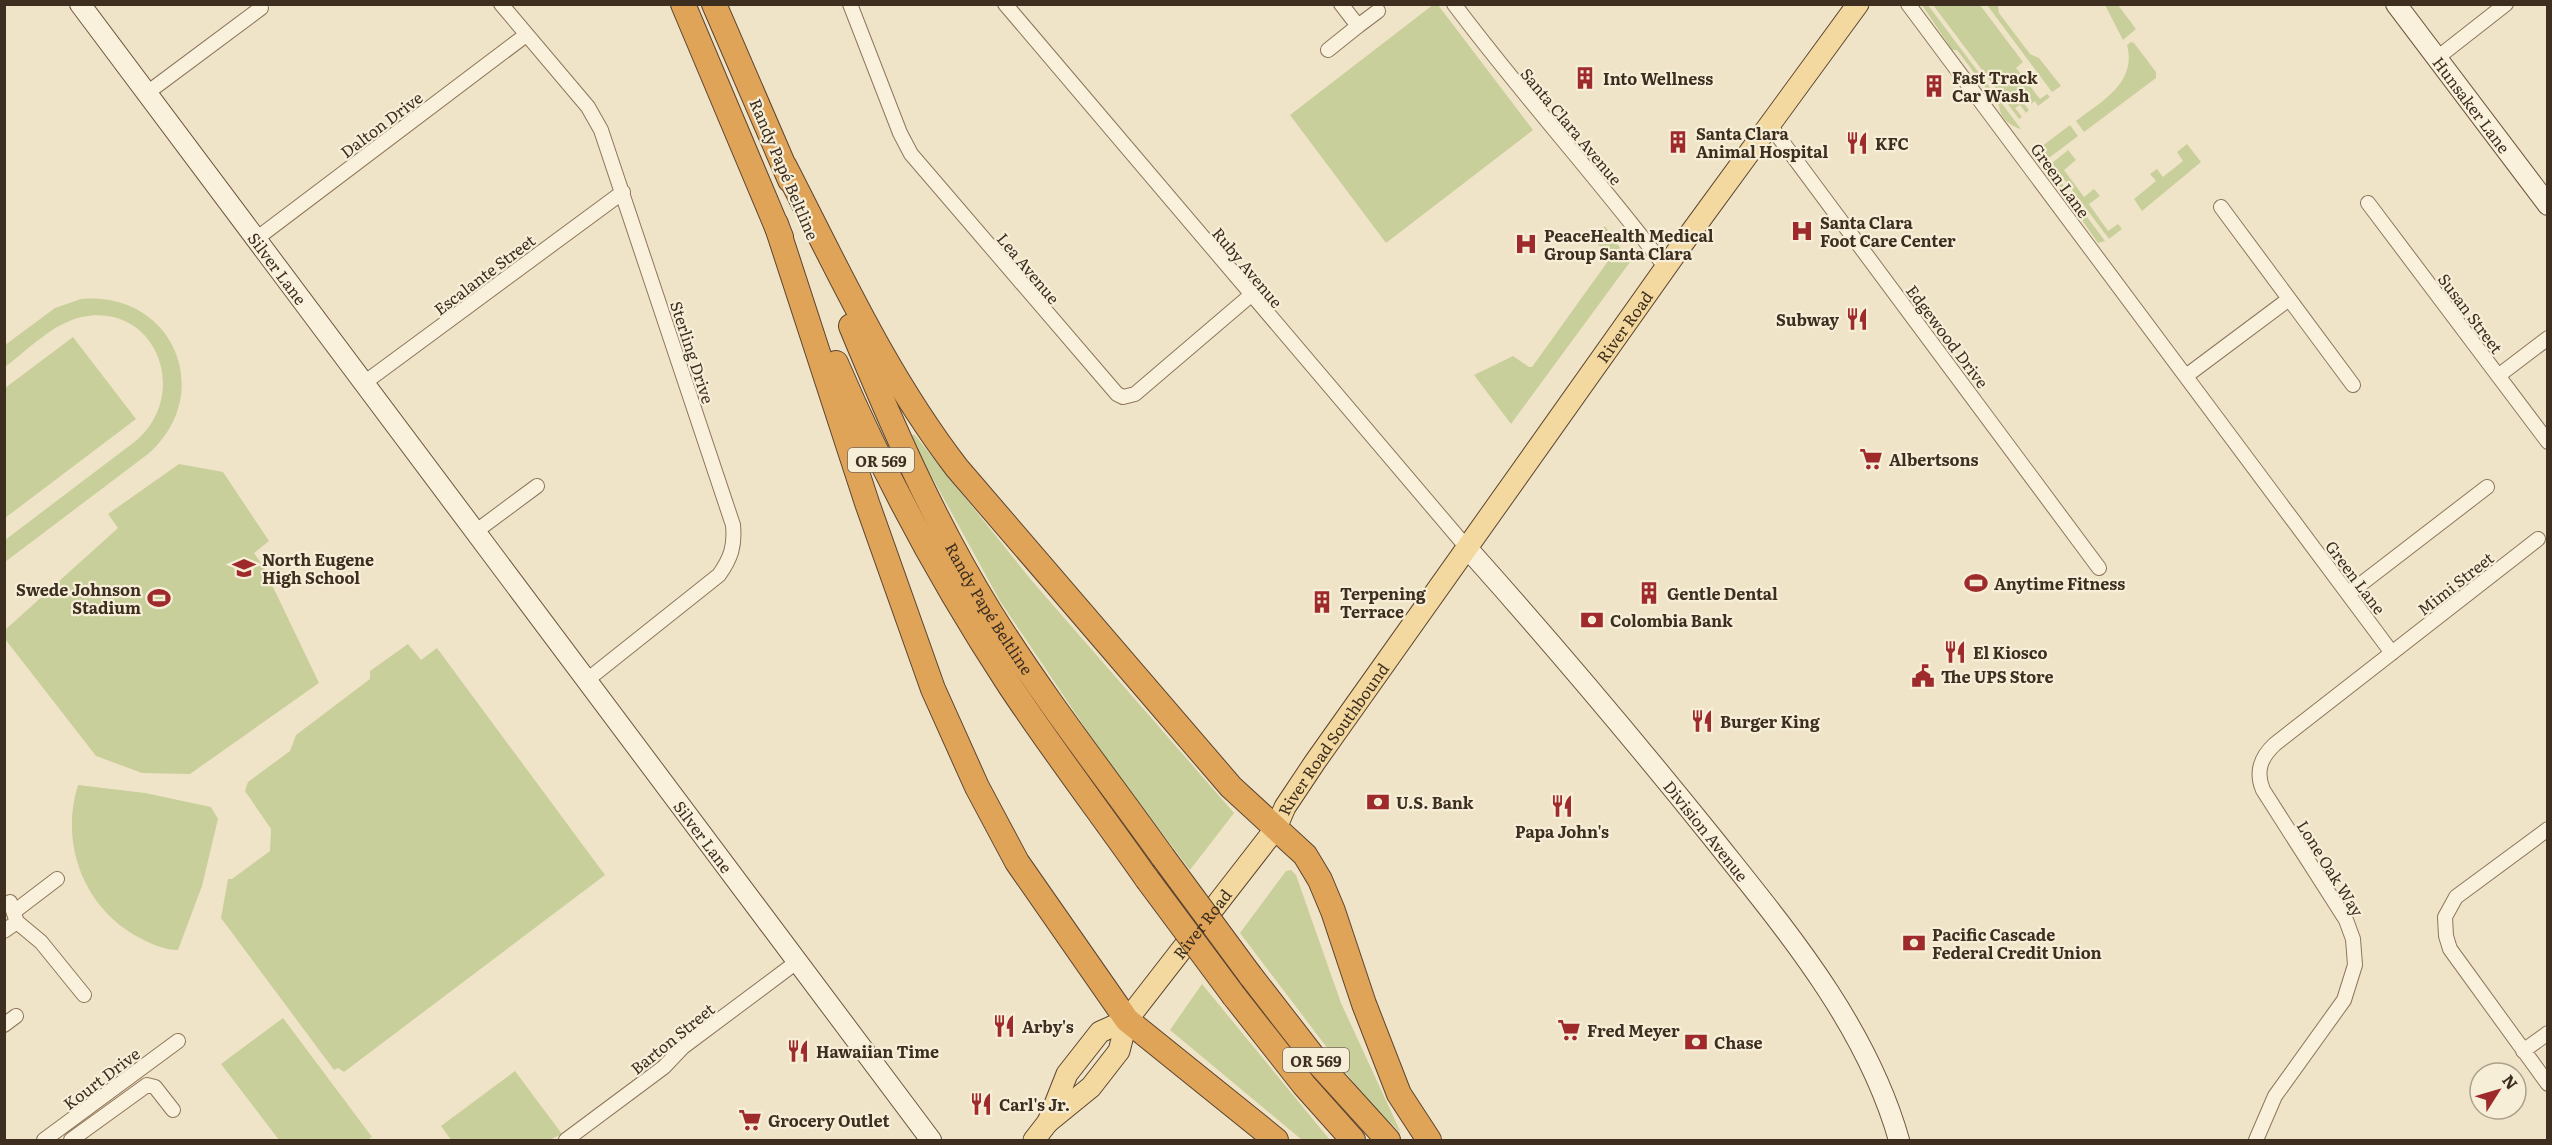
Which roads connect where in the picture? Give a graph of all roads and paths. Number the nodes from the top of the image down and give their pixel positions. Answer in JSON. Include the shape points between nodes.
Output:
{"nodes":[{"id":1,"x":80,"y":4,"type":"edge"},
{"id":2,"x":501,"y":4,"type":"edge"},
{"id":3,"x":683,"y":4,"type":"edge"},
{"id":4,"x":714,"y":4,"type":"edge"},
{"id":5,"x":850,"y":4,"type":"edge"},
{"id":6,"x":1005,"y":4,"type":"edge"},
{"id":7,"x":1341,"y":4,"type":"edge"},
{"id":8,"x":1454,"y":4,"type":"edge"},
{"id":9,"x":1858,"y":4,"type":"edge"},
{"id":10,"x":1908,"y":4,"type":"edge"},
{"id":11,"x":2396,"y":4,"type":"edge"},
{"id":12,"x":2506,"y":4,"type":"edge"},
{"id":13,"x":261,"y":8,"type":"dead end"},
{"id":14,"x":1378,"y":11,"type":"dead end"},
{"id":15,"x":1358,"y":26,"type":"junction"},
{"id":16,"x":526,"y":35,"type":"junction"},
{"id":17,"x":1328,"y":50,"type":"dead end"},
{"id":18,"x":2437,"y":58,"type":"junction"},
{"id":19,"x":147,"y":93,"type":"junction"},
{"id":20,"x":1769,"y":124,"type":"junction"},
{"id":21,"x":785,"y":167,"type":"junction"},
{"id":22,"x":623,"y":192,"type":"junction"},
{"id":23,"x":2368,"y":203,"type":"dead end"},
{"id":24,"x":2547,"y":205,"type":"edge"},
{"id":25,"x":2221,"y":207,"type":"dead end"},
{"id":26,"x":776,"y":224,"type":"junction"},
{"id":27,"x":256,"y":239,"type":"junction"},
{"id":28,"x":1666,"y":268,"type":"junction"},
{"id":29,"x":1251,"y":295,"type":"junction"},
{"id":30,"x":2289,"y":299,"type":"junction"},
{"id":31,"x":2547,"y":338,"type":"edge"},
{"id":32,"x":2186,"y":376,"type":"junction"},
{"id":33,"x":2498,"y":376,"type":"junction"},
{"id":34,"x":364,"y":384,"type":"junction"},
{"id":35,"x":2353,"y":385,"type":"dead end"},
{"id":36,"x":2547,"y":442,"type":"edge"},
{"id":37,"x":537,"y":486,"type":"dead end"},
{"id":38,"x":2487,"y":487,"type":"dead end"},
{"id":39,"x":475,"y":532,"type":"junction"},
{"id":40,"x":2538,"y":539,"type":"dead end"},
{"id":41,"x":1468,"y":549,"type":"junction"},
{"id":42,"x":2099,"y":568,"type":"dead end"},
{"id":43,"x":2348,"y":594,"type":"junction"},
{"id":44,"x":2392,"y":653,"type":"junction"},
{"id":45,"x":587,"y":680,"type":"junction"},
{"id":46,"x":1276,"y":828,"type":"junction"},
{"id":47,"x":2547,"y":829,"type":"edge"},
{"id":48,"x":57,"y":879,"type":"dead end"},
{"id":49,"x":14,"y":912,"type":"junction"},
{"id":50,"x":4,"y":931,"type":"edge"},
{"id":51,"x":798,"y":961,"type":"junction"},
{"id":52,"x":84,"y":995,"type":"dead end"},
{"id":53,"x":1127,"y":1020,"type":"junction"},
{"id":54,"x":2547,"y":1033,"type":"edge"},
{"id":55,"x":178,"y":1041,"type":"dead end"},
{"id":56,"x":2523,"y":1051,"type":"junction"},
{"id":57,"x":2547,"y":1084,"type":"edge"},
{"id":58,"x":173,"y":1110,"type":"dead end"},
{"id":59,"x":44,"y":1140,"type":"edge"},
{"id":60,"x":71,"y":1140,"type":"edge"},
{"id":61,"x":566,"y":1140,"type":"edge"},
{"id":62,"x":931,"y":1140,"type":"edge"},
{"id":63,"x":1034,"y":1140,"type":"edge"},
{"id":64,"x":1276,"y":1140,"type":"edge"},
{"id":65,"x":1353,"y":1140,"type":"edge"},
{"id":66,"x":1388,"y":1140,"type":"edge"},
{"id":67,"x":1429,"y":1140,"type":"edge"},
{"id":68,"x":1899,"y":1140,"type":"edge"},
{"id":69,"x":2256,"y":1140,"type":"edge"}],
"edges":[{"from":1,"to":19,"type":"street","name":"Silver Lane"},
{"from":2,"to":16,"type":"street","name":"Sterling Drive"},
{"from":3,"to":26,"type":"highway","name":"Randy Papé Beltline","number":"OR 569"},
{"from":4,"to":21,"type":"highway","name":"Randy Papé Beltline","number":"OR 569"},
{"from":5,"to":29,"type":"street","name":"Lea Avenue","via":[[911,154],[1117,394],[1135,394]]},
{"from":6,"to":29,"type":"street","name":"Ruby Avenue"},
{"from":7,"to":15,"type":"street"},
{"from":8,"to":28,"type":"street","name":"Santa Clara Avenue"},
{"from":9,"to":20,"type":"main road","name":"River Road"},
{"from":10,"to":32,"type":"street","name":"Green Lane"},
{"from":11,"to":18,"type":"street","name":"Hunsaker Lane"},
{"from":12,"to":18,"type":"street"},
{"from":13,"to":19,"type":"street"},
{"from":14,"to":15,"type":"street"},
{"from":15,"to":17,"type":"street"},
{"from":16,"to":22,"type":"street","name":"Sterling Drive","via":[[588,107],[601,130]]},
{"from":16,"to":27,"type":"street","name":"Dalton Drive"},
{"from":18,"to":24,"type":"street","name":"Hunsaker Lane"},
{"from":19,"to":27,"type":"street","name":"Silver Lane"},
{"from":20,"to":28,"type":"main road","name":"River Road"},
{"from":20,"to":42,"type":"street","name":"Edgewood Drive"},
{"from":21,"to":46,"type":"highway","via":[[892,375],[920,420],[1231,787]]},
{"from":21,"to":66,"type":"highway","name":"Randy Papé Beltline","number":"OR 569","bridge":true,"via":[[888,415],[989,610],[1250,975],[1319,1064]]},
{"from":22,"to":34,"type":"street","name":"Escalante Street"},
{"from":22,"to":45,"type":"street","name":"Sterling Drive","via":[[733,525],[735,544],[718,575]]},
{"from":23,"to":33,"type":"street","name":"Susan Street"},
{"from":25,"to":30,"type":"street"},
{"from":26,"to":53,"type":"highway","via":[[867,503],[933,689],[977,787],[1017,862]]},
{"from":26,"to":65,"type":"highway","name":"Randy Papé Beltline","number":"OR 569","bridge":true,"via":[[862,424],[919,534],[1011,687],[1234,996]]},
{"from":27,"to":34,"type":"street","name":"Silver Lane"},
{"from":28,"to":41,"type":"main road","name":"River Road"},
{"from":29,"to":41,"type":"street","name":"Ruby Avenue"},
{"from":30,"to":32,"type":"street"},
{"from":30,"to":35,"type":"street"},
{"from":31,"to":33,"type":"street"},
{"from":32,"to":43,"type":"street","name":"Green Lane"},
{"from":33,"to":36,"type":"street","name":"Susan Street"},
{"from":34,"to":39,"type":"street","name":"Silver Lane"},
{"from":37,"to":39,"type":"street"},
{"from":38,"to":43,"type":"street"},
{"from":39,"to":45,"type":"street","name":"Silver Lane"},
{"from":40,"to":44,"type":"street","name":"Mimi Street"},
{"from":41,"to":46,"type":"main road","name":"River Road","via":[[1395,653],[1306,800]]},
{"from":41,"to":68,"type":"street","name":"Division Avenue","via":[[1600,700],[1777,918],[1852,1028],[1876,1075]]},
{"from":43,"to":44,"type":"street","name":"Green Lane"},
{"from":44,"to":69,"type":"street","name":"Lone Oak Way","via":[[2275,744],[2260,765],[2263,790],[2343,914],[2355,956],[2344,1000],[2275,1096]]},
{"from":45,"to":51,"type":"street","name":"Silver Lane"},
{"from":46,"to":53,"type":"main road","name":"River Road"},
{"from":46,"to":67,"type":"highway","via":[[1300,849],[1320,880],[1382,1055],[1399,1094]]},
{"from":47,"to":56,"type":"street","via":[[2456,897],[2445,917],[2450,949]]},
{"from":48,"to":49,"type":"street"},
{"from":49,"to":50,"type":"street"},
{"from":49,"to":52,"type":"street"},
{"from":51,"to":61,"type":"street","name":"Barton Street"},
{"from":51,"to":62,"type":"street","name":"Silver Lane"},
{"from":53,"to":63,"type":"main road","name":"River Road","via":[[1100,1032],[1067,1074],[1048,1122]]},
{"from":53,"to":64,"type":"highway"},
{"from":54,"to":56,"type":"street"},
{"from":55,"to":59,"type":"street","name":"Kourt Drive"},
{"from":56,"to":57,"type":"street"},
{"from":58,"to":60,"type":"street","via":[[155,1087],[147,1085]]}]}
